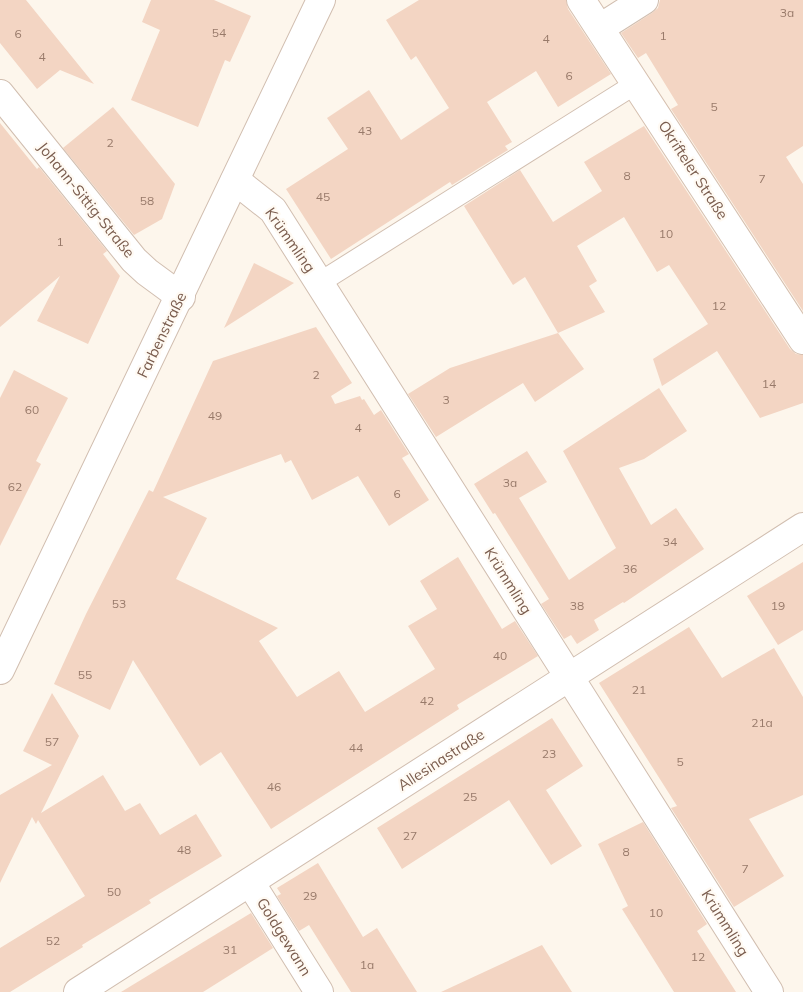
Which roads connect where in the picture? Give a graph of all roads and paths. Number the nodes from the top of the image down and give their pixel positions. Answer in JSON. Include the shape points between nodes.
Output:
{"nodes":[{"id":1,"x":321,"y":0,"type":"edge"},
{"id":2,"x":581,"y":0,"type":"edge"},
{"id":3,"x":644,"y":0,"type":"edge"},
{"id":4,"x":600,"y":28,"type":"junction"},
{"id":5,"x":637,"y":83,"type":"junction"},
{"id":6,"x":0,"y":94,"type":"edge"},
{"id":7,"x":235,"y":180,"type":"junction"},
{"id":8,"x":319,"y":283,"type":"junction"},
{"id":9,"x":181,"y":297,"type":"junction"},
{"id":10,"x":803,"y":340,"type":"edge"},
{"id":11,"x":803,"y":527,"type":"edge"},
{"id":12,"x":7,"y":640,"type":"edge"},
{"id":13,"x":0,"y":670,"type":"edge"},
{"id":14,"x":569,"y":677,"type":"junction"},
{"id":15,"x":250,"y":882,"type":"junction"},
{"id":16,"x":78,"y":992,"type":"edge"},
{"id":17,"x":319,"y":992,"type":"edge"},
{"id":18,"x":770,"y":992,"type":"edge"}],
"edges":[{"from":1,"to":7,"type":"street","name":"Farbenstraße"},
{"from":2,"to":4,"type":"street","name":"Okrifteler Straße"},
{"from":3,"to":4,"type":"street"},
{"from":4,"to":5,"type":"street","name":"Okrifteler Straße"},
{"from":5,"to":8,"type":"lane"},
{"from":5,"to":10,"type":"street","name":"Okrifteler Straße"},
{"from":6,"to":9,"type":"street","name":"Johann-Sittig-Straße","via":[[134,260]]},
{"from":7,"to":8,"type":"street","name":"Krümmling","via":[[273,210]]},
{"from":7,"to":9,"type":"street","name":"Farbenstraße"},
{"from":8,"to":14,"type":"street","name":"Krümmling"},
{"from":9,"to":12,"type":"street","name":"Farbenstraße"},
{"from":11,"to":14,"type":"street","name":"Allesinastraße"},
{"from":12,"to":13,"type":"street","name":"Farbenstraße"},
{"from":14,"to":15,"type":"street","name":"Allesinastraße"},
{"from":14,"to":18,"type":"street","name":"Krümmling"},
{"from":15,"to":16,"type":"street","name":"Allesinastraße"},
{"from":15,"to":17,"type":"street","name":"Goldgewann"}]}
